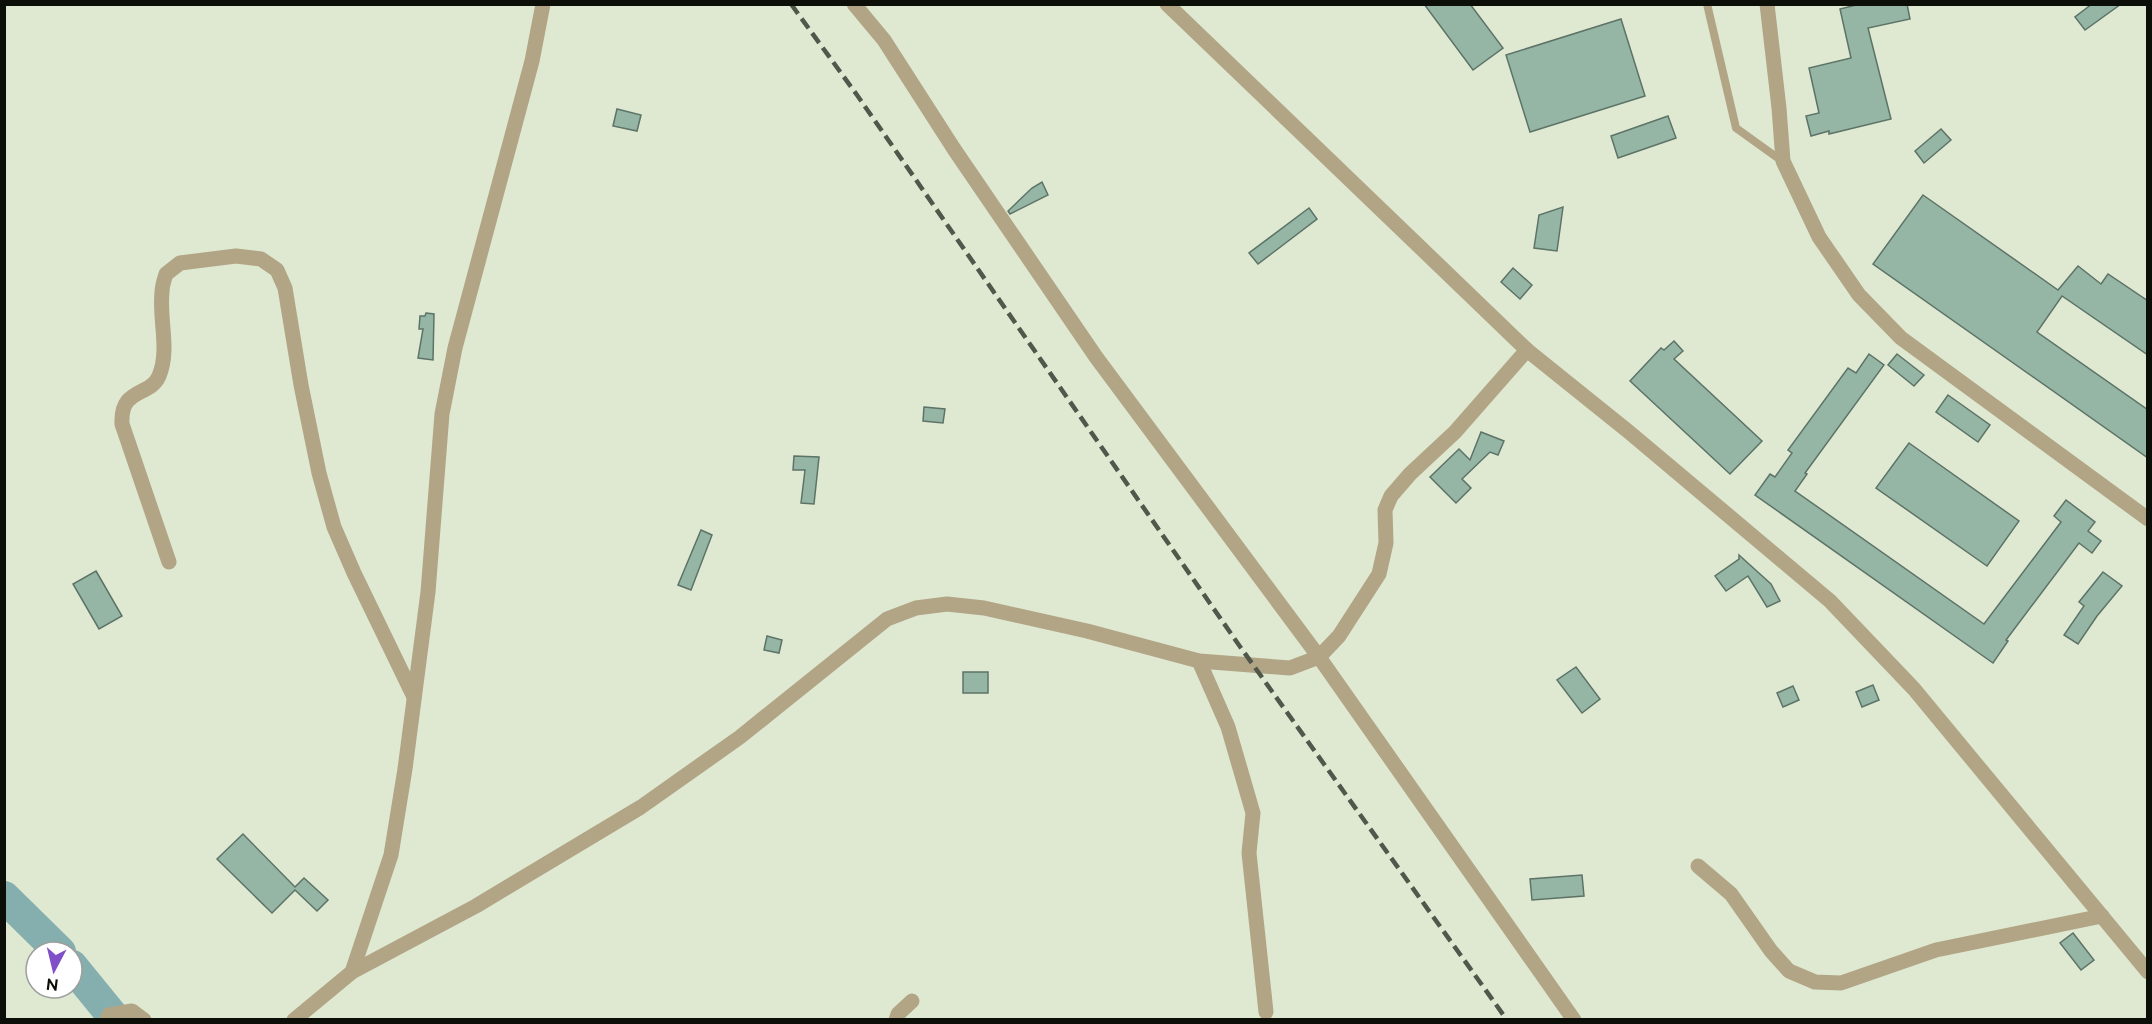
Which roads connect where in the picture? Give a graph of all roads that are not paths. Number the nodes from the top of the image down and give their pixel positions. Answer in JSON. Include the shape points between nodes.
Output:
{"nodes":[{"id":1,"x":543,"y":4,"type":"edge"},
{"id":2,"x":854,"y":4,"type":"edge"},
{"id":3,"x":1167,"y":4,"type":"edge"},
{"id":4,"x":1707,"y":4,"type":"edge"},
{"id":5,"x":1767,"y":4,"type":"edge"},
{"id":6,"x":1783,"y":161,"type":"junction"},
{"id":7,"x":1527,"y":350,"type":"junction"},
{"id":8,"x":2148,"y":519,"type":"edge"},
{"id":9,"x":169,"y":562,"type":"dead end"},
{"id":10,"x":1319,"y":657,"type":"junction"},
{"id":11,"x":1199,"y":661,"type":"junction"},
{"id":12,"x":414,"y":697,"type":"junction"},
{"id":13,"x":1698,"y":866,"type":"dead end"},
{"id":14,"x":2102,"y":916,"type":"junction"},
{"id":15,"x":352,"y":972,"type":"junction"},
{"id":16,"x":2148,"y":972,"type":"edge"},
{"id":17,"x":912,"y":1001,"type":"dead end"},
{"id":18,"x":1266,"y":1012,"type":"dead end"},
{"id":19,"x":107,"y":1020,"type":"edge"},
{"id":20,"x":144,"y":1020,"type":"edge"},
{"id":21,"x":294,"y":1020,"type":"edge"},
{"id":22,"x":896,"y":1020,"type":"edge"},
{"id":23,"x":1574,"y":1020,"type":"edge"}],
"edges":[{"from":1,"to":12,"type":"street","via":[[532,61],[455,348],[442,414],[428,592]]},
{"from":2,"to":10,"type":"street","via":[[884,40],[1096,357]]},
{"from":3,"to":7,"type":"street"},
{"from":4,"to":6,"type":"lane","via":[[1736,129]]},
{"from":5,"to":6,"type":"street"},
{"from":6,"to":8,"type":"street","via":[[1818,237],[1859,296],[1901,338]]},
{"from":7,"to":10,"type":"street","via":[[1455,432],[1390,496],[1379,574],[1339,636]]},
{"from":7,"to":14,"type":"street","via":[[1830,601],[1914,689]]},
{"from":9,"to":12,"type":"street","via":[[121,411],[126,401],[157,380],[164,363],[162,292],[166,274],[180,263],[236,256],[261,259],[277,270],[285,288],[301,385],[334,527]]},
{"from":10,"to":11,"type":"street","via":[[1290,668]]},
{"from":10,"to":23,"type":"street"},
{"from":11,"to":15,"type":"street","via":[[984,608],[948,604],[915,608],[887,619],[740,737],[641,807],[476,906]]},
{"from":11,"to":18,"type":"street","via":[[1228,727],[1253,813],[1249,853]]},
{"from":12,"to":15,"type":"street","via":[[391,855]]},
{"from":13,"to":14,"type":"street","via":[[1731,894],[1789,971],[1815,982],[1841,983],[1936,950]]},
{"from":14,"to":16,"type":"street"},
{"from":15,"to":21,"type":"street"},
{"from":17,"to":22,"type":"street"},
{"from":19,"to":20,"type":"street","via":[[108,1015],[132,1011]]}]}
